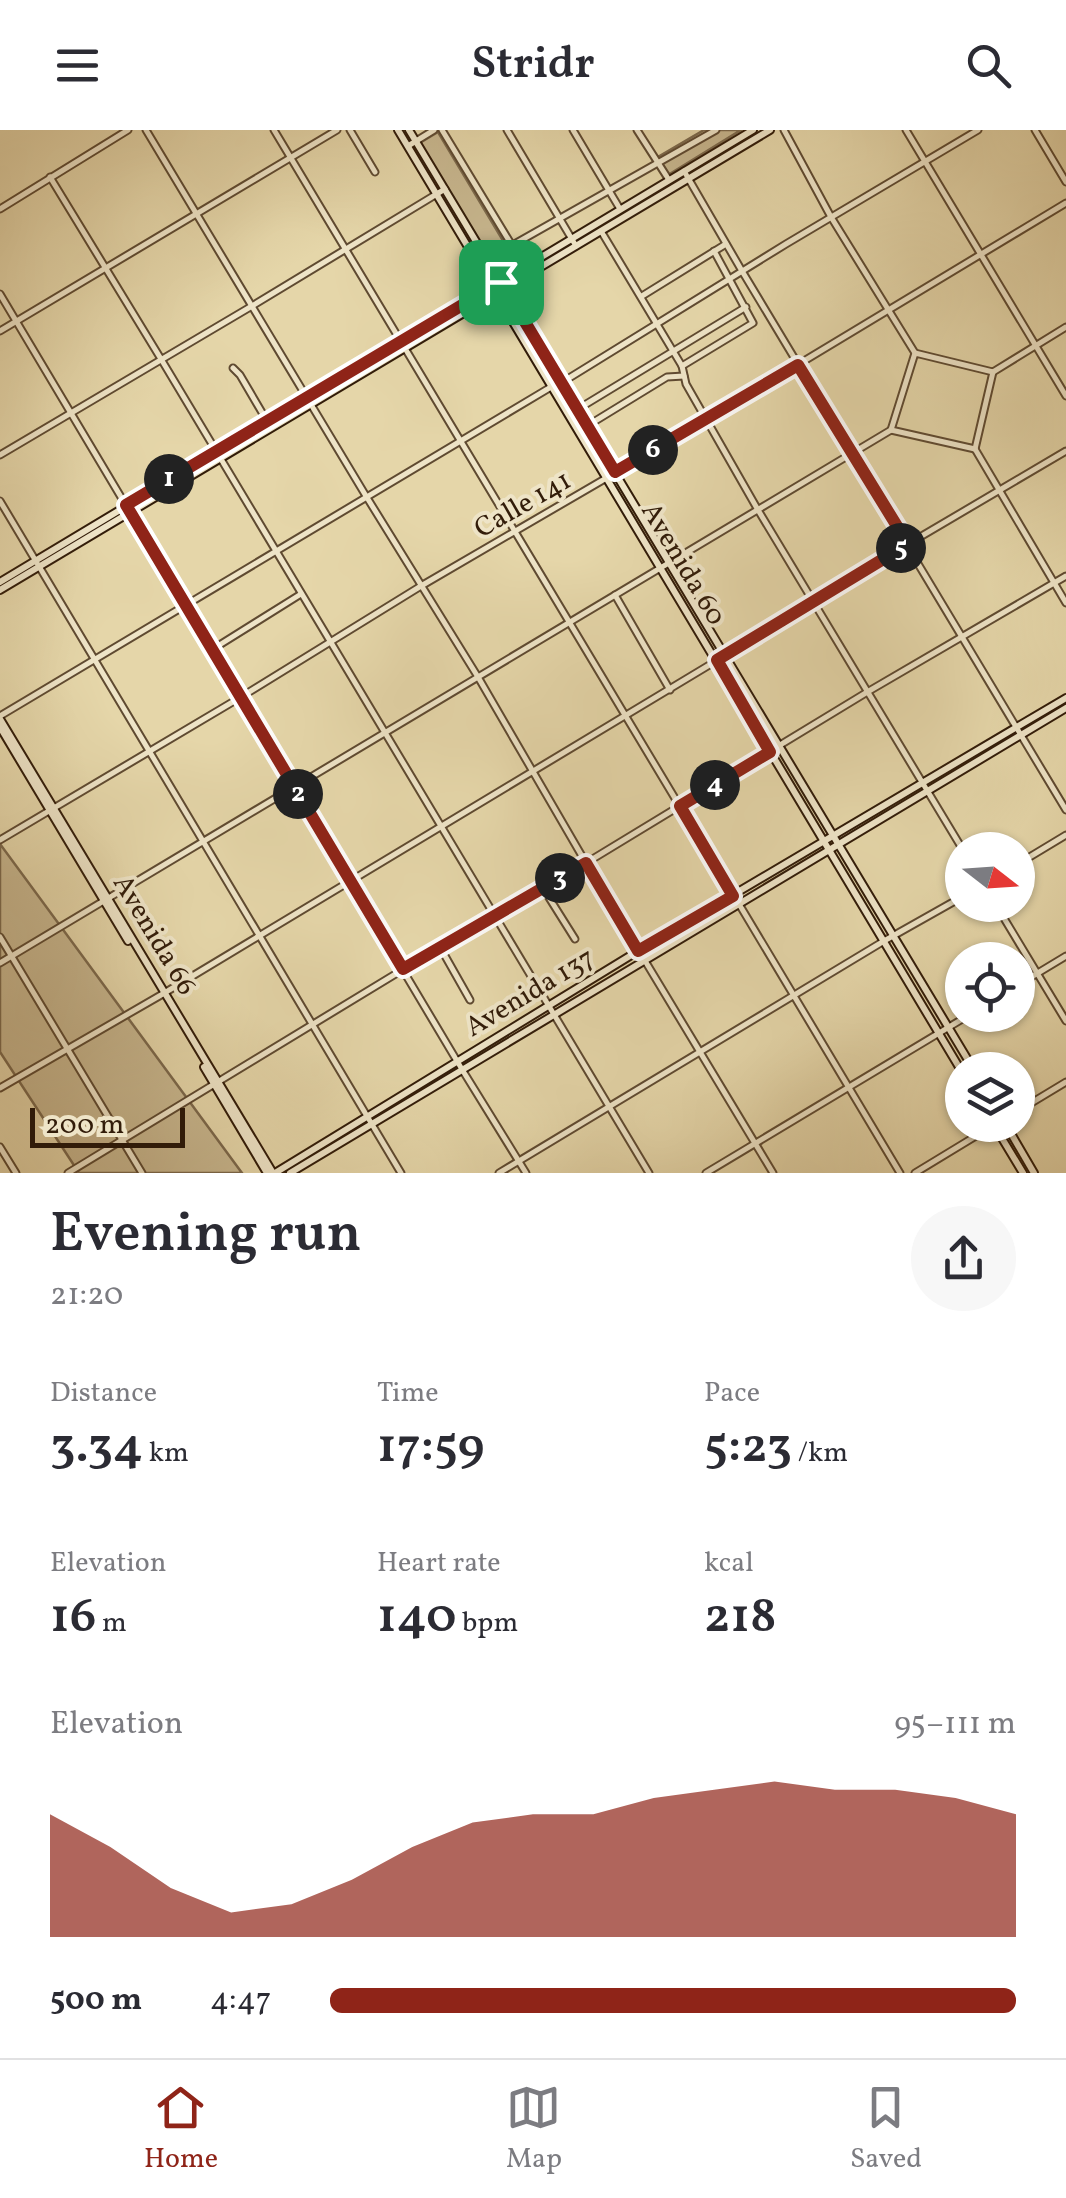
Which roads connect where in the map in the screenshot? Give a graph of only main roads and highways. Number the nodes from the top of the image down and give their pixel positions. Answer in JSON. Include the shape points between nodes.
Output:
{"nodes":[{"id":1,"x":398,"y":130,"type":"edge"},
{"id":2,"x":409,"y":130,"type":"edge"},
{"id":3,"x":752,"y":130,"type":"edge"},
{"id":4,"x":770,"y":130,"type":"edge"},
{"id":5,"x":412,"y":144,"type":"junction"},
{"id":6,"x":686,"y":174,"type":"junction"},
{"id":7,"x":623,"y":212,"type":"junction"},
{"id":8,"x":574,"y":243,"type":"junction"},
{"id":9,"x":499,"y":288,"type":"junction"},
{"id":10,"x":557,"y":384,"type":"junction"},
{"id":11,"x":310,"y":401,"type":"junction"},
{"id":12,"x":219,"y":455,"type":"junction"},
{"id":13,"x":37,"y":563,"type":"junction"},
{"id":14,"x":665,"y":565,"type":"junction"},
{"id":15,"x":0,"y":582,"type":"edge"},
{"id":16,"x":0,"y":590,"type":"edge"},
{"id":17,"x":721,"y":658,"type":"junction"},
{"id":18,"x":1066,"y":698,"type":"edge"},
{"id":19,"x":1066,"y":708,"type":"edge"},
{"id":20,"x":0,"y":717,"type":"edge"},
{"id":21,"x":0,"y":727,"type":"edge"},
{"id":22,"x":1020,"y":731,"type":"junction"},
{"id":23,"x":52,"y":809,"type":"junction"},
{"id":24,"x":832,"y":844,"type":"junction"},
{"id":25,"x":951,"y":1052,"type":"edge"},
{"id":26,"x":963,"y":1052,"type":"edge"},
{"id":27,"x":1004,"y":1142,"type":"edge"},
{"id":28,"x":1016,"y":1142,"type":"edge"},
{"id":29,"x":272,"y":1173,"type":"edge"},
{"id":30,"x":290,"y":1173,"type":"edge"},
{"id":31,"x":1022,"y":1173,"type":"edge"},
{"id":32,"x":1034,"y":1173,"type":"edge"}],
"edges":[{"from":1,"to":5,"type":"main road","name":"Avenida 60"},
{"from":2,"to":5,"type":"main road","name":"Avenida 60"},
{"from":3,"to":6,"type":"main road"},
{"from":4,"to":6,"type":"main road"},
{"from":5,"to":9,"type":"main road","name":"Avenida 60"},
{"from":6,"to":7,"type":"main road"},
{"from":6,"to":7,"type":"main road"},
{"from":7,"to":8,"type":"main road"},
{"from":7,"to":8,"type":"main road"},
{"from":8,"to":9,"type":"main road"},
{"from":8,"to":9,"type":"main road"},
{"from":9,"to":10,"type":"main road","name":"Avenida 60"},
{"from":9,"to":11,"type":"main road"},
{"from":10,"to":14,"type":"main road","name":"Avenida 60","via":[[606,477]]},
{"from":10,"to":14,"type":"main road","name":"Avenida 60"},
{"from":11,"to":12,"type":"main road"},
{"from":11,"to":12,"type":"main road","via":[[266,421]]},
{"from":12,"to":13,"type":"main road"},
{"from":13,"to":15,"type":"main road"},
{"from":13,"to":16,"type":"main road"},
{"from":14,"to":17,"type":"main road","name":"Avenida 60"},
{"from":17,"to":24,"type":"main road","name":"Avenida 60"},
{"from":17,"to":24,"type":"main road","name":"Avenida 60","via":[[770,752]]},
{"from":18,"to":22,"type":"main road","name":"Avenida 137"},
{"from":19,"to":22,"type":"main road","name":"Avenida 137"},
{"from":20,"to":23,"type":"main road","name":"Avenida 66"},
{"from":21,"to":23,"type":"main road","name":"Avenida 66"},
{"from":22,"to":24,"type":"main road","name":"Avenida 137"},
{"from":23,"to":29,"type":"main road","name":"Avenida 66"},
{"from":24,"to":25,"type":"main road","name":"Avenida 60"},
{"from":24,"to":26,"type":"main road","name":"Avenida 60"},
{"from":24,"to":29,"type":"main road","name":"Avenida 137","via":[[638,951]]},
{"from":24,"to":30,"type":"main road","name":"Avenida 137"},
{"from":27,"to":31,"type":"main road"},
{"from":28,"to":32,"type":"main road"}]}
